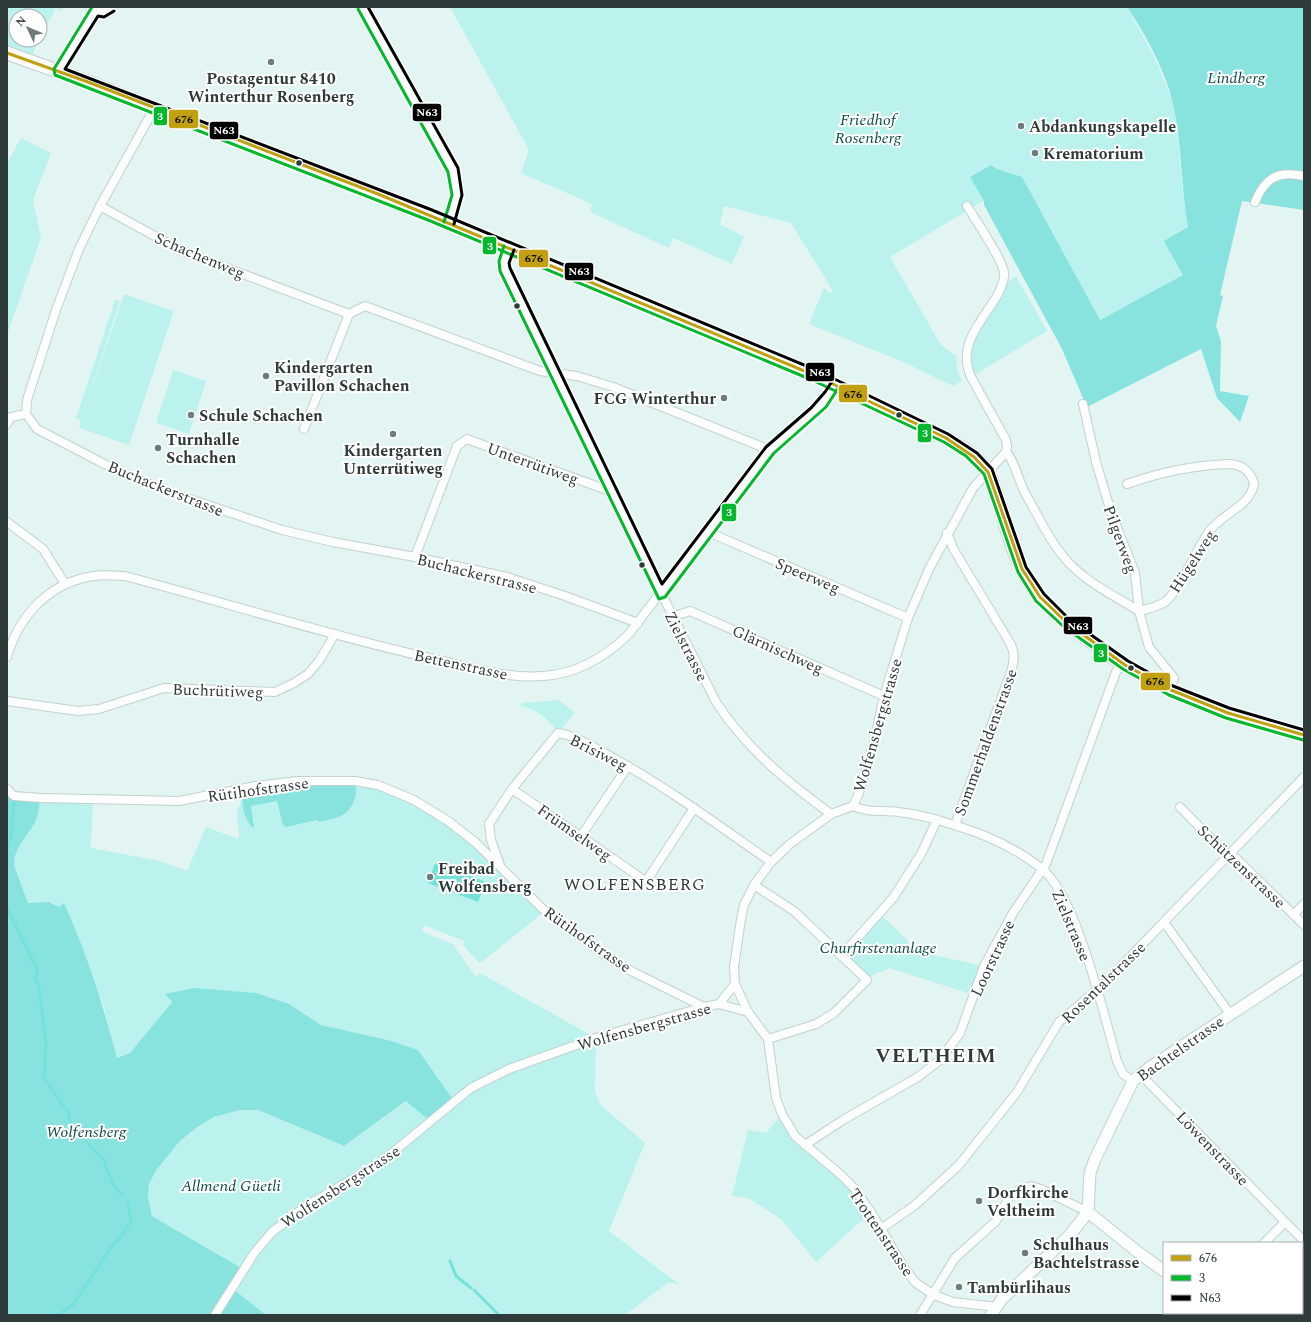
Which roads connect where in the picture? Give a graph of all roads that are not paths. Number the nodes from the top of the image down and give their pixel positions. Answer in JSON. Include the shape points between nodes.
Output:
{"nodes":[{"id":1,"x":112,"y":7,"type":"edge"},
{"id":2,"x":362,"y":7,"type":"edge"},
{"id":3,"x":93,"y":9,"type":"edge"},
{"id":4,"x":7,"y":52,"type":"edge"},
{"id":5,"x":58,"y":71,"type":"junction"},
{"id":6,"x":154,"y":109,"type":"junction"},
{"id":7,"x":1304,"y":176,"type":"edge"},
{"id":8,"x":1255,"y":202,"type":"dead end"},
{"id":9,"x":100,"y":206,"type":"junction"},
{"id":10,"x":967,"y":206,"type":"dead end"},
{"id":11,"x":449,"y":223,"type":"junction"},
{"id":12,"x":508,"y":248,"type":"junction"},
{"id":13,"x":349,"y":314,"type":"junction"},
{"id":14,"x":555,"y":372,"type":"junction"},
{"id":15,"x":835,"y":385,"type":"junction"},
{"id":16,"x":1083,"y":404,"type":"dead end"},
{"id":17,"x":26,"y":414,"type":"junction"},
{"id":18,"x":7,"y":424,"type":"edge"},
{"id":19,"x":304,"y":429,"type":"dead end"},
{"id":20,"x":770,"y":450,"type":"junction"},
{"id":21,"x":1006,"y":452,"type":"junction"},
{"id":22,"x":988,"y":472,"type":"junction"},
{"id":23,"x":1127,"y":484,"type":"dead end"},
{"id":24,"x":610,"y":491,"type":"junction"},
{"id":25,"x":7,"y":522,"type":"edge"},
{"id":26,"x":708,"y":532,"type":"junction"},
{"id":27,"x":947,"y":533,"type":"junction"},
{"id":28,"x":415,"y":557,"type":"junction"},
{"id":29,"x":65,"y":584,"type":"junction"},
{"id":30,"x":661,"y":594,"type":"junction"},
{"id":31,"x":1139,"y":611,"type":"junction"},
{"id":32,"x":672,"y":617,"type":"junction"},
{"id":33,"x":908,"y":618,"type":"junction"},
{"id":34,"x":638,"y":623,"type":"junction"},
{"id":35,"x":335,"y":634,"type":"junction"},
{"id":36,"x":7,"y":657,"type":"edge"},
{"id":37,"x":1122,"y":663,"type":"junction"},
{"id":38,"x":1170,"y":689,"type":"junction"},
{"id":39,"x":884,"y":696,"type":"junction"},
{"id":40,"x":7,"y":701,"type":"edge"},
{"id":41,"x":1304,"y":735,"type":"edge"},
{"id":42,"x":628,"y":766,"type":"junction"},
{"id":43,"x":1304,"y":777,"type":"edge"},
{"id":44,"x":7,"y":789,"type":"edge"},
{"id":45,"x":512,"y":789,"type":"junction"},
{"id":46,"x":853,"y":806,"type":"junction"},
{"id":47,"x":1180,"y":807,"type":"dead end"},
{"id":48,"x":694,"y":808,"type":"junction"},
{"id":49,"x":831,"y":814,"type":"junction"},
{"id":50,"x":937,"y":820,"type":"junction"},
{"id":51,"x":955,"y":825,"type":"junction"},
{"id":52,"x":581,"y":836,"type":"junction"},
{"id":53,"x":1229,"y":854,"type":"junction"},
{"id":54,"x":771,"y":862,"type":"junction"},
{"id":55,"x":501,"y":868,"type":"junction"},
{"id":56,"x":1042,"y":868,"type":"junction"},
{"id":57,"x":754,"y":885,"type":"junction"},
{"id":58,"x":1304,"y":904,"type":"edge"},
{"id":59,"x":1294,"y":914,"type":"junction"},
{"id":60,"x":1164,"y":922,"type":"junction"},
{"id":61,"x":1304,"y":924,"type":"edge"},
{"id":62,"x":842,"y":955,"type":"junction"},
{"id":63,"x":1304,"y":966,"type":"edge"},
{"id":64,"x":735,"y":984,"type":"junction"},
{"id":65,"x":1097,"y":990,"type":"junction"},
{"id":66,"x":719,"y":1004,"type":"junction"},
{"id":67,"x":704,"y":1007,"type":"junction"},
{"id":68,"x":748,"y":1012,"type":"junction"},
{"id":69,"x":1230,"y":1014,"type":"junction"},
{"id":70,"x":768,"y":1039,"type":"junction"},
{"id":71,"x":1137,"y":1078,"type":"junction"},
{"id":72,"x":805,"y":1145,"type":"junction"},
{"id":73,"x":1088,"y":1212,"type":"junction"},
{"id":74,"x":1285,"y":1222,"type":"junction"},
{"id":75,"x":882,"y":1228,"type":"junction"},
{"id":76,"x":1304,"y":1241,"type":"edge"},
{"id":77,"x":1265,"y":1242,"type":"edge"},
{"id":78,"x":1163,"y":1270,"type":"edge"},
{"id":79,"x":934,"y":1295,"type":"junction"},
{"id":80,"x":994,"y":1311,"type":"edge"},
{"id":81,"x":215,"y":1315,"type":"edge"},
{"id":82,"x":920,"y":1315,"type":"edge"}],
"edges":[{"from":1,"to":3,"type":"street","via":[[103,12]]},
{"from":2,"to":11,"type":"main road","via":[[453,170],[457,194]]},
{"from":3,"to":5,"type":"street"},
{"from":4,"to":5,"type":"main road"},
{"from":5,"to":6,"type":"main road"},
{"from":6,"to":9,"type":"street"},
{"from":6,"to":11,"type":"main road"},
{"from":7,"to":8,"type":"street","via":[[1280,174],[1260,189]]},
{"from":9,"to":13,"type":"street","name":"Schachenweg","via":[[182,251]]},
{"from":9,"to":17,"type":"street","via":[[79,248],[56,310],[27,400]]},
{"from":10,"to":21,"type":"street","via":[[1004,270],[1001,287],[970,336],[966,357],[971,377],[1006,440]]},
{"from":11,"to":12,"type":"main road"},
{"from":12,"to":14,"type":"street","name":"Zielstrasse","via":[[505,269]]},
{"from":12,"to":15,"type":"main road"},
{"from":13,"to":14,"type":"street","via":[[365,306],[540,371]]},
{"from":13,"to":19,"type":"street"},
{"from":14,"to":20,"type":"street","via":[[613,387]]},
{"from":14,"to":24,"type":"street","name":"Zielstrasse"},
{"from":15,"to":20,"type":"street","name":"Bettenstrasse","via":[[826,400]]},
{"from":15,"to":22,"type":"main road","via":[[946,438],[976,458]]},
{"from":16,"to":31,"type":"street","name":"Pilgerweg","via":[[1109,505],[1135,573]]},
{"from":17,"to":18,"type":"street","via":[[11,417]]},
{"from":17,"to":28,"type":"street","name":"Buchackerstrasse","via":[[37,430],[114,469],[169,492],[282,530]]},
{"from":20,"to":26,"type":"street","name":"Bettenstrasse"},
{"from":21,"to":22,"type":"street","name":"Wolfensbergstrasse"},
{"from":21,"to":31,"type":"street","via":[[1010,456],[1018,482],[1070,564],[1089,580]]},
{"from":22,"to":27,"type":"street","name":"Wolfensbergstrasse","via":[[973,488]]},
{"from":22,"to":37,"type":"main road","via":[[1028,581],[1043,601],[1070,626]]},
{"from":23,"to":31,"type":"street","name":"Hügelweg","via":[[1185,467],[1230,464],[1248,471],[1254,483],[1250,497],[1211,529],[1166,601],[1156,607]]},
{"from":24,"to":28,"type":"street","name":"Unterrütiweg","via":[[467,439],[457,446]]},
{"from":24,"to":30,"type":"street","name":"Zielstrasse"},
{"from":25,"to":29,"type":"street","via":[[43,549]]},
{"from":26,"to":30,"type":"street","name":"Bettenstrasse"},
{"from":26,"to":33,"type":"street","name":"Speerweg"},
{"from":27,"to":33,"type":"street","name":"Wolfensbergstrasse"},
{"from":27,"to":51,"type":"street","name":"Sommerhaldenstrasse","via":[[954,550],[1014,650],[1012,669]]},
{"from":28,"to":34,"type":"street","name":"Buchackerstrasse","via":[[507,577]]},
{"from":29,"to":35,"type":"street","name":"Bettenstrasse","via":[[95,576],[125,576]]},
{"from":29,"to":36,"type":"street","name":"Bettenstrasse","via":[[38,602],[25,618],[14,636]]},
{"from":30,"to":32,"type":"street","name":"Zielstrasse"},
{"from":30,"to":34,"type":"street","name":"Bettenstrasse"},
{"from":31,"to":38,"type":"street","name":"Pilgerweg","via":[[1149,647],[1174,678]]},
{"from":32,"to":39,"type":"street","name":"Glärnischweg","via":[[690,610]]},
{"from":32,"to":49,"type":"street","name":"Zielstrasse","via":[[716,702],[731,725],[754,752],[782,777]]},
{"from":33,"to":39,"type":"street","name":"Wolfensbergstrasse"},
{"from":34,"to":35,"type":"street","name":"Bettenstrasse","via":[[620,643],[595,661],[567,672],[543,676],[521,676],[485,670]]},
{"from":35,"to":40,"type":"street","name":"Buchrütiweg","via":[[308,674],[275,692],[164,688],[99,709],[78,711]]},
{"from":37,"to":38,"type":"main road"},
{"from":37,"to":56,"type":"street","name":"Loorstrasse","via":[[1116,672],[1046,864]]},
{"from":38,"to":41,"type":"main road","via":[[1220,710]]},
{"from":39,"to":46,"type":"street","name":"Wolfensbergstrasse","via":[[874,742]]},
{"from":42,"to":45,"type":"street","name":"Brisiweg","via":[[571,735],[558,733]]},
{"from":42,"to":48,"type":"street","name":"Brisiweg"},
{"from":42,"to":52,"type":"street"},
{"from":43,"to":53,"type":"street","name":"Rosentalstrasse"},
{"from":44,"to":55,"type":"street","name":"Rütihofstrasse","via":[[14,796],[41,798],[179,801],[296,780],[378,784],[414,800],[448,820]]},
{"from":45,"to":52,"type":"street","name":"Frümselweg"},
{"from":45,"to":55,"type":"street","name":"Brisiweg","via":[[489,824],[491,840]]},
{"from":46,"to":49,"type":"street","name":"Wolfensbergstrasse"},
{"from":46,"to":50,"type":"street","name":"Zielstrasse","via":[[862,810],[899,812]]},
{"from":47,"to":53,"type":"street","name":"Schützenstrasse"},
{"from":48,"to":52,"type":"street","name":"Frümselweg","via":[[647,880]]},
{"from":48,"to":54,"type":"street","name":"Brisiweg"},
{"from":49,"to":54,"type":"street","name":"Wolfensbergstrasse","via":[[790,844]]},
{"from":50,"to":51,"type":"street","name":"Zielstrasse"},
{"from":50,"to":62,"type":"street","via":[[921,854],[893,898]]},
{"from":51,"to":56,"type":"street","name":"Zielstrasse","via":[[985,837]]},
{"from":53,"to":59,"type":"street","name":"Schützenstrasse"},
{"from":53,"to":60,"type":"street","name":"Rosentalstrasse"},
{"from":54,"to":57,"type":"street","name":"Wolfensbergstrasse"},
{"from":55,"to":67,"type":"street","name":"Rütihofstrasse","via":[[545,911],[606,956]]},
{"from":56,"to":65,"type":"street","name":"Zielstrasse","via":[[1053,881],[1079,932]]},
{"from":56,"to":72,"type":"street","name":"Loorstrasse","via":[[1013,912],[984,966],[960,1033],[940,1060],[918,1077]]},
{"from":57,"to":62,"type":"street","via":[[794,911]]},
{"from":57,"to":64,"type":"street","name":"Wolfensbergstrasse","via":[[744,905],[741,920],[735,961]]},
{"from":58,"to":59,"type":"street"},
{"from":59,"to":61,"type":"street","name":"Schützenstrasse"},
{"from":60,"to":65,"type":"street","name":"Rosentalstrasse"},
{"from":60,"to":69,"type":"street"},
{"from":62,"to":70,"type":"street","via":[[867,980],[834,1013],[816,1024]]},
{"from":63,"to":69,"type":"street","name":"Bachtelstrasse"},
{"from":64,"to":66,"type":"street","name":"Wolfensbergstrasse"},
{"from":64,"to":68,"type":"street","name":"Trottenstrasse"},
{"from":65,"to":71,"type":"street","name":"Zielstrasse","via":[[1117,1062],[1123,1074]]},
{"from":65,"to":75,"type":"street","name":"Rosentalstrasse","via":[[1059,1022],[1017,1092],[959,1165],[914,1206]]},
{"from":66,"to":67,"type":"street","name":"Wolfensbergstrasse"},
{"from":66,"to":68,"type":"street"},
{"from":67,"to":81,"type":"street","name":"Wolfensbergstrasse","via":[[596,1038],[509,1069],[471,1088],[380,1163],[305,1207],[272,1232],[255,1252]]},
{"from":68,"to":70,"type":"street","name":"Trottenstrasse"},
{"from":69,"to":71,"type":"street","name":"Bachtelstrasse"},
{"from":70,"to":72,"type":"street","name":"Trottenstrasse","via":[[776,1098],[795,1136]]},
{"from":71,"to":73,"type":"street","name":"Bachtelstrasse","via":[[1095,1159],[1090,1173]]},
{"from":71,"to":74,"type":"street","name":"Löwenstrasse"},
{"from":72,"to":75,"type":"street","name":"Trottenstrasse","via":[[854,1188]]},
{"from":73,"to":78,"type":"street"},
{"from":73,"to":79,"type":"street","via":[[1031,1186],[1018,1191],[1010,1196],[996,1221],[955,1258]]},
{"from":73,"to":80,"type":"street","via":[[1069,1236],[1016,1286]]},
{"from":74,"to":76,"type":"street","name":"Löwenstrasse"},
{"from":74,"to":77,"type":"street"},
{"from":75,"to":79,"type":"street","name":"Trottenstrasse","via":[[905,1269],[916,1283]]},
{"from":79,"to":80,"type":"street","name":"Trottenstrasse"},
{"from":79,"to":82,"type":"street"}]}
